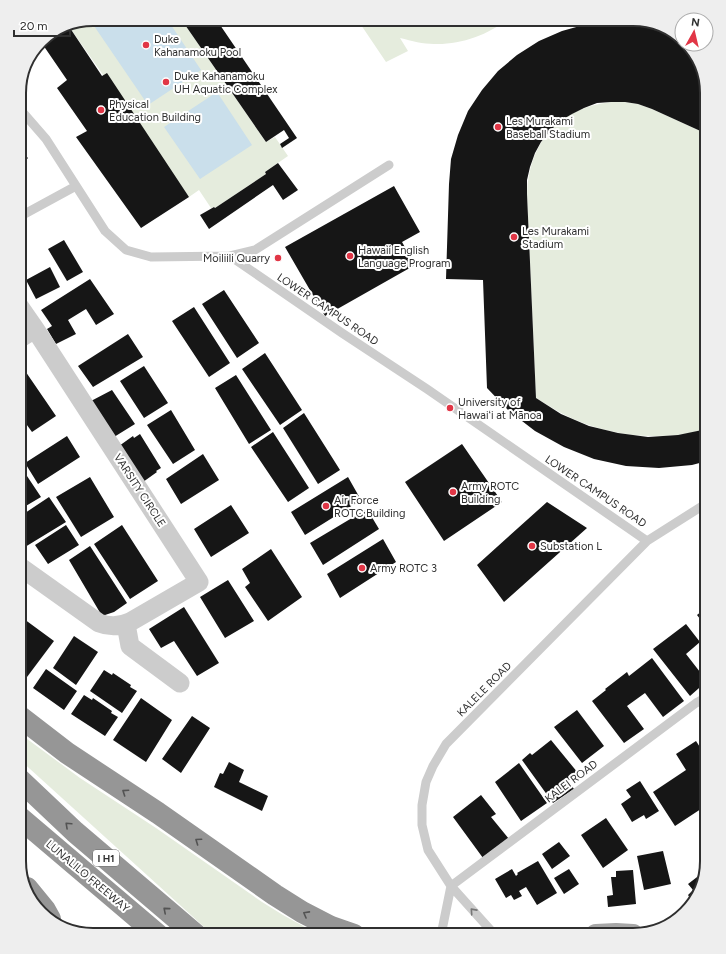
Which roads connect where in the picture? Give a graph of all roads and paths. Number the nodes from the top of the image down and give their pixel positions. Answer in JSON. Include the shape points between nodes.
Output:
{"nodes":[{"id":1,"x":26,"y":116,"type":"edge"},
{"id":2,"x":389,"y":165,"type":"dead end"},
{"id":3,"x":76,"y":186,"type":"junction"},
{"id":4,"x":26,"y":213,"type":"edge"},
{"id":5,"x":230,"y":256,"type":"junction"},
{"id":6,"x":26,"y":316,"type":"edge"},
{"id":7,"x":35,"y":329,"type":"junction"},
{"id":8,"x":26,"y":335,"type":"edge"},
{"id":9,"x":700,"y":507,"type":"edge"},
{"id":10,"x":647,"y":541,"type":"junction"},
{"id":11,"x":26,"y":571,"type":"edge"},
{"id":12,"x":126,"y":624,"type":"junction"},
{"id":13,"x":180,"y":683,"type":"dead end"},
{"id":14,"x":700,"y":701,"type":"edge"},
{"id":15,"x":26,"y":721,"type":"edge"},
{"id":16,"x":26,"y":785,"type":"edge"},
{"id":17,"x":26,"y":823,"type":"edge"},
{"id":18,"x":451,"y":886,"type":"junction"},
{"id":19,"x":150,"y":928,"type":"edge"},
{"id":20,"x":188,"y":928,"type":"edge"},
{"id":21,"x":334,"y":928,"type":"edge"},
{"id":22,"x":442,"y":928,"type":"edge"},
{"id":23,"x":488,"y":928,"type":"edge"}],
"edges":[{"from":1,"to":3,"type":"lane","via":[[46,139]]},
{"from":2,"to":5,"type":"lane","via":[[255,250]]},
{"from":3,"to":4,"type":"lane"},
{"from":3,"to":5,"type":"lane","via":[[105,231],[126,250],[150,257]]},
{"from":5,"to":10,"type":"lane","name":"LOWER CAMPUS ROAD"},
{"from":6,"to":7,"type":"street","name":"VARSITY CIRCLE"},
{"from":7,"to":8,"type":"street"},
{"from":7,"to":12,"type":"street","name":"VARSITY CIRCLE","via":[[198,582]]},
{"from":9,"to":10,"type":"lane","name":"KALELE ROAD"},
{"from":10,"to":18,"type":"lane","name":"KALELE ROAD","via":[[446,744],[433,766],[423,798],[422,825],[428,850]]},
{"from":11,"to":12,"type":"street","name":"VARSITY CIRCLE","via":[[99,623],[112,626]]},
{"from":12,"to":13,"type":"street","via":[[130,646]]},
{"from":14,"to":18,"type":"lane","name":"KALEI ROAD"},
{"from":21,"to":15,"type":"highway","one_way":true,"via":[[275,895]]},
{"from":20,"to":16,"type":"highway","number":"I H1","one_way":true,"via":[[75,832]]},
{"from":17,"to":19,"type":"highway","name":"LUNALILO FREEWAY","number":"I H1"},
{"from":18,"to":22,"type":"lane"},
{"from":23,"to":18,"type":"lane","name":"KALELE ROAD","one_way":true}]}
